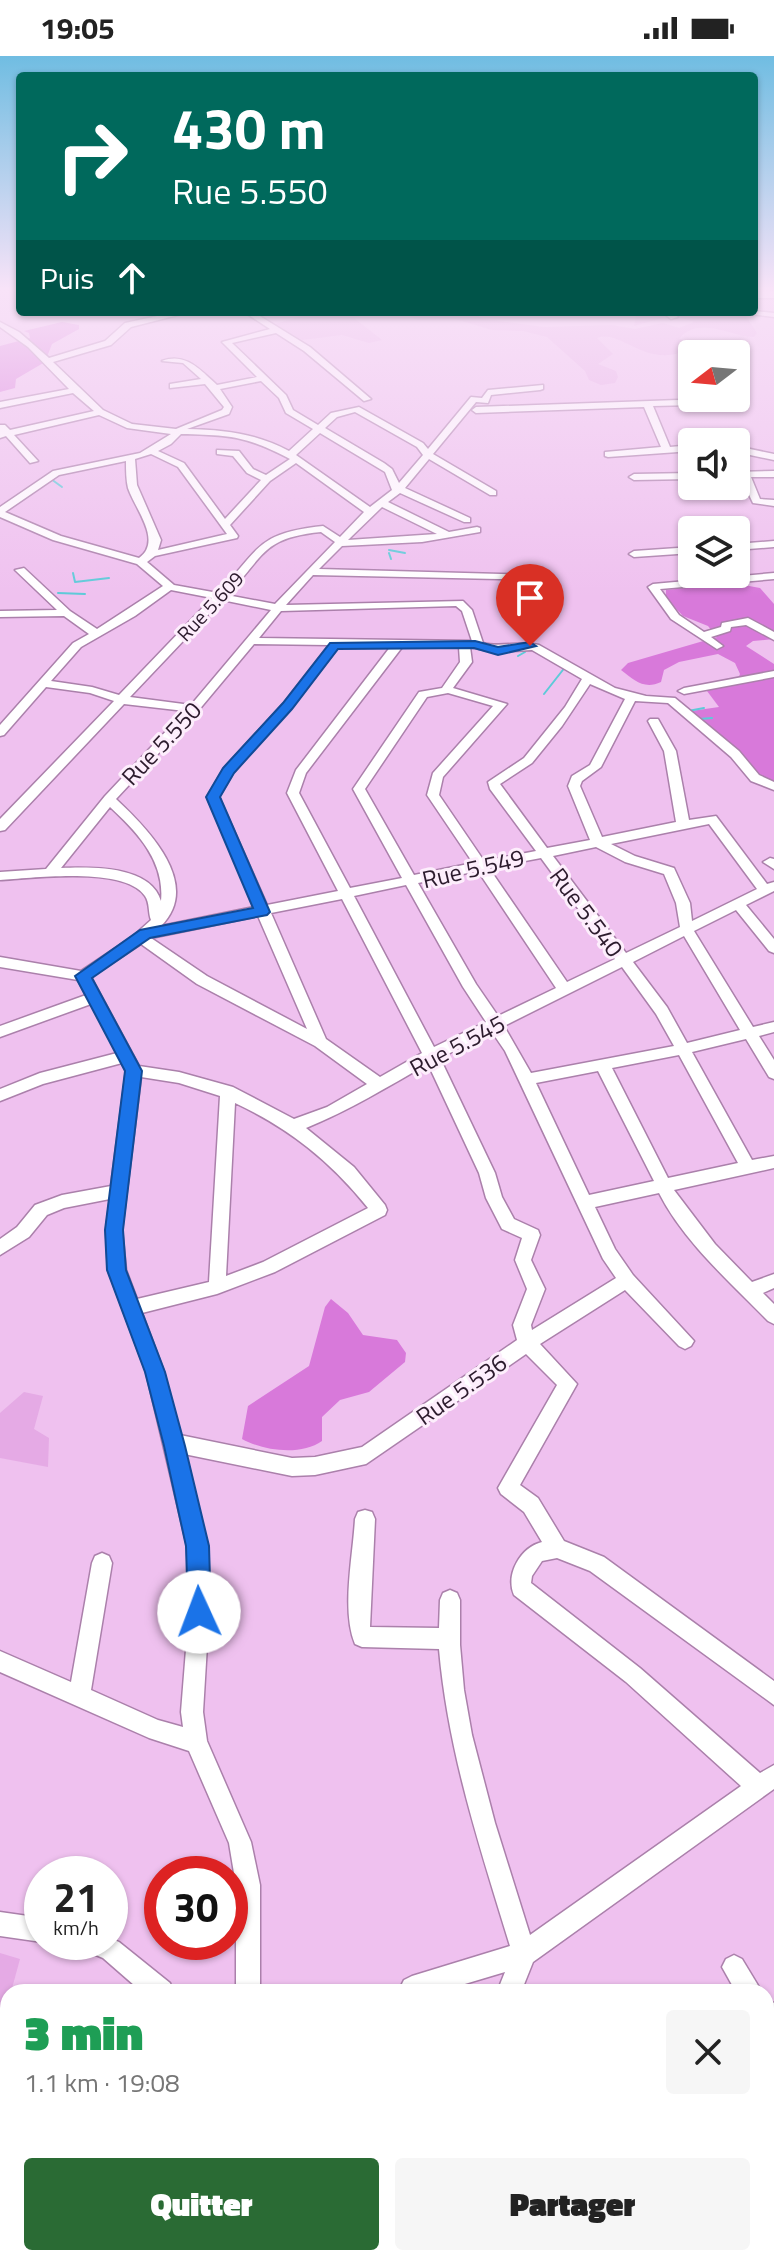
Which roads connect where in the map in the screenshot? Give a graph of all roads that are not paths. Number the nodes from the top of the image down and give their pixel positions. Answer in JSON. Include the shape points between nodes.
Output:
{"nodes":[{"id":1,"x":70,"y":391,"type":"edge"},
{"id":2,"x":77,"y":391,"type":"edge"},
{"id":3,"x":215,"y":391,"type":"edge"},
{"id":4,"x":277,"y":391,"type":"edge"},
{"id":5,"x":358,"y":391,"type":"edge"},
{"id":6,"x":505,"y":391,"type":"edge"},
{"id":7,"x":367,"y":399,"type":"dead end"},
{"id":8,"x":678,"y":402,"type":"edge"},
{"id":9,"x":647,"y":403,"type":"junction"},
{"id":10,"x":0,"y":405,"type":"edge"},
{"id":11,"x":476,"y":410,"type":"dead end"},
{"id":12,"x":101,"y":412,"type":"junction"},
{"id":13,"x":321,"y":429,"type":"junction"},
{"id":14,"x":180,"y":430,"type":"junction"},
{"id":15,"x":2,"y":431,"type":"edge"},
{"id":16,"x":666,"y":448,"type":"junction"},
{"id":17,"x":678,"y":448,"type":"edge"},
{"id":18,"x":151,"y":451,"type":"junction"},
{"id":19,"x":220,"y":452,"type":"dead end"},
{"id":20,"x":750,"y":452,"type":"edge"},
{"id":21,"x":427,"y":454,"type":"junction"},
{"id":22,"x":608,"y":454,"type":"dead end"},
{"id":23,"x":774,"y":457,"type":"edge"},
{"id":24,"x":130,"y":458,"type":"junction"},
{"id":25,"x":292,"y":458,"type":"junction"},
{"id":26,"x":33,"y":461,"type":"dead end"},
{"id":27,"x":774,"y":474,"type":"edge"},
{"id":28,"x":750,"y":475,"type":"edge"},
{"id":29,"x":678,"y":476,"type":"edge"},
{"id":30,"x":391,"y":477,"type":"junction"},
{"id":31,"x":634,"y":477,"type":"dead end"},
{"id":32,"x":267,"y":479,"type":"junction"},
{"id":33,"x":406,"y":480,"type":"junction"},
{"id":34,"x":398,"y":490,"type":"junction"},
{"id":35,"x":750,"y":491,"type":"edge"},
{"id":36,"x":493,"y":493,"type":"dead end"},
{"id":37,"x":774,"y":503,"type":"edge"},
{"id":38,"x":384,"y":504,"type":"junction"},
{"id":39,"x":0,"y":512,"type":"edge"},
{"id":40,"x":370,"y":512,"type":"junction"},
{"id":41,"x":467,"y":520,"type":"dead end"},
{"id":42,"x":225,"y":525,"type":"junction"},
{"id":43,"x":477,"y":530,"type":"dead end"},
{"id":44,"x":448,"y":535,"type":"junction"},
{"id":45,"x":342,"y":543,"type":"junction"},
{"id":46,"x":774,"y":544,"type":"edge"},
{"id":47,"x":750,"y":546,"type":"edge"},
{"id":48,"x":678,"y":551,"type":"edge"},
{"id":49,"x":152,"y":554,"type":"junction"},
{"id":50,"x":634,"y":554,"type":"dead end"},
{"id":51,"x":141,"y":562,"type":"junction"},
{"id":52,"x":20,"y":570,"type":"dead end"},
{"id":53,"x":310,"y":572,"type":"junction"},
{"id":54,"x":774,"y":576,"type":"edge"},
{"id":55,"x":541,"y":578,"type":"dead end"},
{"id":56,"x":170,"y":586,"type":"junction"},
{"id":57,"x":219,"y":597,"type":"junction"},
{"id":58,"x":278,"y":608,"type":"junction"},
{"id":59,"x":66,"y":613,"type":"junction"},
{"id":60,"x":0,"y":614,"type":"edge"},
{"id":61,"x":95,"y":633,"type":"junction"},
{"id":62,"x":701,"y":636,"type":"junction"},
{"id":63,"x":774,"y":637,"type":"edge"},
{"id":64,"x":251,"y":641,"type":"junction"},
{"id":65,"x":469,"y":644,"type":"junction"},
{"id":66,"x":335,"y":645,"type":"junction"},
{"id":67,"x":398,"y":645,"type":"junction"},
{"id":68,"x":717,"y":646,"type":"dead end"},
{"id":69,"x":774,"y":674,"type":"edge"},
{"id":70,"x":587,"y":679,"type":"junction"},
{"id":71,"x":43,"y":683,"type":"junction"},
{"id":72,"x":448,"y":690,"type":"junction"},
{"id":73,"x":684,"y":691,"type":"dead end"},
{"id":74,"x":631,"y":698,"type":"junction"},
{"id":75,"x":123,"y":700,"type":"junction"},
{"id":76,"x":194,"y":709,"type":"junction"},
{"id":77,"x":654,"y":721,"type":"dead end"},
{"id":78,"x":0,"y":732,"type":"edge"},
{"id":79,"x":774,"y":786,"type":"edge"},
{"id":80,"x":109,"y":799,"type":"junction"},
{"id":81,"x":683,"y":824,"type":"junction"},
{"id":82,"x":0,"y":827,"type":"edge"},
{"id":83,"x":597,"y":842,"type":"junction"},
{"id":84,"x":542,"y":852,"type":"junction"},
{"id":85,"x":479,"y":867,"type":"junction"},
{"id":86,"x":48,"y":875,"type":"junction"},
{"id":87,"x":0,"y":876,"type":"edge"},
{"id":88,"x":414,"y":881,"type":"junction"},
{"id":89,"x":769,"y":889,"type":"edge"},
{"id":90,"x":348,"y":895,"type":"junction"},
{"id":91,"x":739,"y":905,"type":"junction"},
{"id":92,"x":262,"y":912,"type":"junction"},
{"id":93,"x":687,"y":930,"type":"junction"},
{"id":94,"x":147,"y":931,"type":"junction"},
{"id":95,"x":774,"y":948,"type":"edge"},
{"id":96,"x":623,"y":961,"type":"junction"},
{"id":97,"x":0,"y":962,"type":"edge"},
{"id":98,"x":83,"y":976,"type":"junction"},
{"id":99,"x":565,"y":990,"type":"junction"},
{"id":100,"x":96,"y":997,"type":"junction"},
{"id":101,"x":496,"y":1024,"type":"junction"},
{"id":102,"x":774,"y":1027,"type":"edge"},
{"id":103,"x":0,"y":1032,"type":"edge"},
{"id":104,"x":748,"y":1032,"type":"junction"},
{"id":105,"x":320,"y":1042,"type":"junction"},
{"id":106,"x":684,"y":1049,"type":"junction"},
{"id":107,"x":432,"y":1055,"type":"junction"},
{"id":108,"x":129,"y":1064,"type":"junction"},
{"id":109,"x":603,"y":1065,"type":"junction"},
{"id":110,"x":774,"y":1073,"type":"edge"},
{"id":111,"x":528,"y":1079,"type":"junction"},
{"id":112,"x":381,"y":1086,"type":"junction"},
{"id":113,"x":228,"y":1091,"type":"junction"},
{"id":114,"x":0,"y":1095,"type":"edge"},
{"id":115,"x":293,"y":1126,"type":"junction"},
{"id":116,"x":774,"y":1162,"type":"edge"},
{"id":117,"x":748,"y":1167,"type":"junction"},
{"id":118,"x":662,"y":1187,"type":"junction"},
{"id":119,"x":118,"y":1191,"type":"junction"},
{"id":120,"x":588,"y":1202,"type":"junction"},
{"id":121,"x":0,"y":1248,"type":"edge"},
{"id":122,"x":627,"y":1280,"type":"junction"},
{"id":123,"x":774,"y":1281,"type":"edge"},
{"id":124,"x":217,"y":1287,"type":"junction"},
{"id":125,"x":750,"y":1290,"type":"junction"},
{"id":126,"x":131,"y":1308,"type":"junction"},
{"id":127,"x":774,"y":1316,"type":"edge"},
{"id":128,"x":685,"y":1341,"type":"dead end"},
{"id":129,"x":527,"y":1343,"type":"junction"},
{"id":130,"x":174,"y":1443,"type":"junction"},
{"id":131,"x":365,"y":1519,"type":"dead end"},
{"id":132,"x":557,"y":1548,"type":"junction"},
{"id":133,"x":102,"y":1563,"type":"dead end"},
{"id":134,"x":450,"y":1600,"type":"dead end"},
{"id":135,"x":448,"y":1639,"type":"junction"},
{"id":136,"x":0,"y":1661,"type":"edge"},
{"id":137,"x":80,"y":1693,"type":"junction"},
{"id":138,"x":774,"y":1694,"type":"edge"},
{"id":139,"x":196,"y":1742,"type":"junction"},
{"id":140,"x":767,"y":1781,"type":"edge"},
{"id":141,"x":0,"y":1924,"type":"edge"},
{"id":142,"x":24,"y":1927,"type":"edge"},
{"id":143,"x":524,"y":1954,"type":"junction"},
{"id":144,"x":125,"y":1960,"type":"edge"},
{"id":145,"x":734,"y":1967,"type":"dead end"},
{"id":146,"x":152,"y":1984,"type":"edge"},
{"id":147,"x":248,"y":1984,"type":"edge"},
{"id":148,"x":425,"y":1984,"type":"edge"},
{"id":149,"x":512,"y":1984,"type":"edge"},
{"id":150,"x":745,"y":1984,"type":"edge"}],
"edges":[{"from":1,"to":10,"type":"street"},
{"from":2,"to":12,"type":"street"},
{"from":3,"to":14,"type":"street","via":[[227,410]]},
{"from":4,"to":13,"type":"street","via":[[289,411]]},
{"from":5,"to":7,"type":"street"},
{"from":6,"to":21,"type":"street","name":"Rue 5.550","via":[[488,393],[485,401],[474,399]]},
{"from":8,"to":9,"type":"street"},
{"from":9,"to":11,"type":"street"},
{"from":9,"to":16,"type":"street"},
{"from":12,"to":14,"type":"street","via":[[125,425]]},
{"from":12,"to":15,"type":"street"},
{"from":13,"to":21,"type":"street","via":[[334,415],[356,409]]},
{"from":13,"to":25,"type":"street"},
{"from":13,"to":30,"type":"street","via":[[381,465]]},
{"from":14,"to":18,"type":"street"},
{"from":14,"to":25,"type":"street","via":[[241,435]]},
{"from":15,"to":26,"type":"street"},
{"from":16,"to":17,"type":"street"},
{"from":16,"to":22,"type":"street"},
{"from":18,"to":24,"type":"street"},
{"from":18,"to":42,"type":"street","via":[[181,465]]},
{"from":19,"to":32,"type":"street","via":[[236,453],[250,471]]},
{"from":20,"to":23,"type":"street"},
{"from":21,"to":33,"type":"street","name":"Rue 5.550"},
{"from":21,"to":36,"type":"street"},
{"from":24,"to":39,"type":"street","via":[[56,473]]},
{"from":24,"to":49,"type":"street","via":[[132,485],[156,540]]},
{"from":25,"to":32,"type":"street"},
{"from":25,"to":40,"type":"street"},
{"from":27,"to":28,"type":"street"},
{"from":29,"to":31,"type":"street"},
{"from":30,"to":33,"type":"street"},
{"from":30,"to":34,"type":"street"},
{"from":32,"to":42,"type":"street"},
{"from":33,"to":34,"type":"street","name":"Rue 5.550"},
{"from":34,"to":38,"type":"street","name":"Rue 5.550"},
{"from":34,"to":41,"type":"street"},
{"from":35,"to":37,"type":"street","via":[[756,501]]},
{"from":38,"to":40,"type":"street","name":"Rue 5.550"},
{"from":38,"to":44,"type":"street"},
{"from":39,"to":51,"type":"street","via":[[57,538]]},
{"from":40,"to":45,"type":"street","name":"Rue 5.550"},
{"from":42,"to":49,"type":"street","via":[[233,536]]},
{"from":43,"to":44,"type":"street","name":"Rue 5.609"},
{"from":44,"to":45,"type":"street","name":"Rue 5.609"},
{"from":45,"to":53,"type":"street","name":"Rue 5.550"},
{"from":45,"to":57,"type":"street","name":"Rue 5.609","via":[[323,529],[266,541]]},
{"from":46,"to":47,"type":"street"},
{"from":48,"to":50,"type":"street"},
{"from":49,"to":51,"type":"street"},
{"from":51,"to":56,"type":"street"},
{"from":52,"to":59,"type":"street"},
{"from":53,"to":55,"type":"street"},
{"from":53,"to":58,"type":"street","name":"Rue 5.550"},
{"from":54,"to":62,"type":"street","via":[[653,587],[675,617]]},
{"from":56,"to":57,"type":"street"},
{"from":56,"to":61,"type":"street"},
{"from":57,"to":58,"type":"street"},
{"from":57,"to":75,"type":"street","name":"Rue 5.609"},
{"from":58,"to":64,"type":"street","name":"Rue 5.550"},
{"from":58,"to":65,"type":"street","via":[[459,603],[474,626],[478,643]]},
{"from":59,"to":60,"type":"street"},
{"from":59,"to":61,"type":"street"},
{"from":61,"to":71,"type":"street","via":[[67,653]]},
{"from":62,"to":63,"type":"street","via":[[748,621]]},
{"from":62,"to":68,"type":"street"},
{"from":64,"to":66,"type":"street"},
{"from":64,"to":76,"type":"street","name":"Rue 5.550"},
{"from":65,"to":67,"type":"street"},
{"from":65,"to":70,"type":"street","via":[[498,651],[533,646]]},
{"from":65,"to":72,"type":"street","via":[[466,662]]},
{"from":66,"to":67,"type":"street"},
{"from":66,"to":92,"type":"street","via":[[228,771],[213,797]]},
{"from":67,"to":90,"type":"street","via":[[293,786],[295,799]]},
{"from":69,"to":73,"type":"street"},
{"from":70,"to":74,"type":"street"},
{"from":70,"to":84,"type":"street","name":"Rue 5.540","via":[[526,763],[494,782]]},
{"from":71,"to":75,"type":"street"},
{"from":71,"to":78,"type":"street"},
{"from":72,"to":85,"type":"street","via":[[501,704],[433,783],[433,795]]},
{"from":72,"to":88,"type":"street","via":[[423,694],[359,785]]},
{"from":74,"to":79,"type":"street","via":[[671,700],[755,778]]},
{"from":74,"to":83,"type":"street","via":[[595,767],[573,782]]},
{"from":75,"to":76,"type":"street"},
{"from":75,"to":82,"type":"street","name":"Rue 5.609"},
{"from":76,"to":80,"type":"street","name":"Rue 5.550"},
{"from":77,"to":81,"type":"street","via":[[670,751]]},
{"from":80,"to":86,"type":"street"},
{"from":80,"to":94,"type":"street","name":"Rue 5.550","via":[[153,848],[167,874],[171,894]]},
{"from":81,"to":83,"type":"street","name":"Rue 5.549"},
{"from":81,"to":89,"type":"street","name":"Rue 5.549","via":[[712,819]]},
{"from":83,"to":84,"type":"street","name":"Rue 5.549"},
{"from":83,"to":93,"type":"street","via":[[669,871],[683,903]]},
{"from":84,"to":85,"type":"street","name":"Rue 5.549"},
{"from":84,"to":96,"type":"street","name":"Rue 5.540"},
{"from":85,"to":88,"type":"street","name":"Rue 5.549"},
{"from":85,"to":99,"type":"street"},
{"from":86,"to":87,"type":"street"},
{"from":86,"to":94,"type":"street","via":[[111,874],[140,881],[158,902]]},
{"from":88,"to":90,"type":"street","name":"Rue 5.549"},
{"from":88,"to":101,"type":"street","via":[[470,987]]},
{"from":89,"to":91,"type":"street","name":"Rue 5.545"},
{"from":90,"to":92,"type":"street","name":"Rue 5.549"},
{"from":90,"to":107,"type":"street"},
{"from":91,"to":93,"type":"street","name":"Rue 5.545"},
{"from":91,"to":95,"type":"street"},
{"from":92,"to":94,"type":"street","name":"Rue 5.549"},
{"from":92,"to":105,"type":"street"},
{"from":93,"to":96,"type":"street","name":"Rue 5.545"},
{"from":93,"to":104,"type":"street"},
{"from":94,"to":98,"type":"street"},
{"from":94,"to":105,"type":"street","via":[[202,980]]},
{"from":96,"to":99,"type":"street","name":"Rue 5.545"},
{"from":96,"to":106,"type":"street","name":"Rue 5.540"},
{"from":97,"to":98,"type":"street"},
{"from":98,"to":100,"type":"street"},
{"from":99,"to":101,"type":"street","name":"Rue 5.545"},
{"from":100,"to":103,"type":"street"},
{"from":100,"to":108,"type":"street"},
{"from":101,"to":107,"type":"street","name":"Rue 5.545"},
{"from":101,"to":111,"type":"street"},
{"from":102,"to":104,"type":"street"},
{"from":104,"to":106,"type":"street"},
{"from":104,"to":110,"type":"street"},
{"from":105,"to":112,"type":"street"},
{"from":106,"to":109,"type":"street"},
{"from":106,"to":117,"type":"street","name":"Rue 5.540"},
{"from":107,"to":112,"type":"street","name":"Rue 5.545"},
{"from":107,"to":129,"type":"street","name":"Rue 5.536","via":[[508,1224],[532,1235],[523,1260],[536,1289],[522,1325]]},
{"from":108,"to":113,"type":"street"},
{"from":108,"to":114,"type":"street","via":[[40,1079]]},
{"from":108,"to":119,"type":"street"},
{"from":109,"to":111,"type":"street"},
{"from":109,"to":118,"type":"street"},
{"from":111,"to":120,"type":"street"},
{"from":112,"to":115,"type":"street","name":"Rue 5.545"},
{"from":113,"to":115,"type":"street"},
{"from":113,"to":124,"type":"street"},
{"from":115,"to":124,"type":"street","via":[[348,1172],[379,1210],[269,1267]]},
{"from":116,"to":117,"type":"street"},
{"from":117,"to":118,"type":"street"},
{"from":118,"to":120,"type":"street"},
{"from":118,"to":125,"type":"street","via":[[709,1249]]},
{"from":119,"to":121,"type":"street","via":[[41,1210]]},
{"from":119,"to":126,"type":"street","via":[[117,1270]]},
{"from":120,"to":122,"type":"street","via":[[609,1254]]},
{"from":122,"to":128,"type":"street"},
{"from":122,"to":129,"type":"street"},
{"from":123,"to":125,"type":"street"},
{"from":124,"to":126,"type":"street"},
{"from":125,"to":127,"type":"street"},
{"from":126,"to":130,"type":"street"},
{"from":129,"to":130,"type":"street","name":"Rue 5.536","via":[[366,1455],[292,1467]]},
{"from":129,"to":132,"type":"street","via":[[568,1384],[508,1488],[531,1505]]},
{"from":130,"to":139,"type":"street","via":[[197,1546],[192,1712]]},
{"from":131,"to":135,"type":"street","via":[[358,1620],[362,1637]]},
{"from":132,"to":138,"type":"street","via":[[597,1564]]},
{"from":132,"to":140,"type":"street","via":[[536,1553],[522,1573],[521,1588]]},
{"from":133,"to":137,"type":"street"},
{"from":134,"to":135,"type":"street"},
{"from":135,"to":143,"type":"street","via":[[458,1727]]},
{"from":136,"to":137,"type":"street"},
{"from":137,"to":139,"type":"street","via":[[157,1730]]},
{"from":139,"to":147,"type":"street","via":[[240,1842],[248,1885]]},
{"from":140,"to":143,"type":"street"},
{"from":141,"to":142,"type":"street"},
{"from":143,"to":148,"type":"street"},
{"from":143,"to":149,"type":"street"},
{"from":144,"to":146,"type":"street"},
{"from":145,"to":150,"type":"street"}]}
